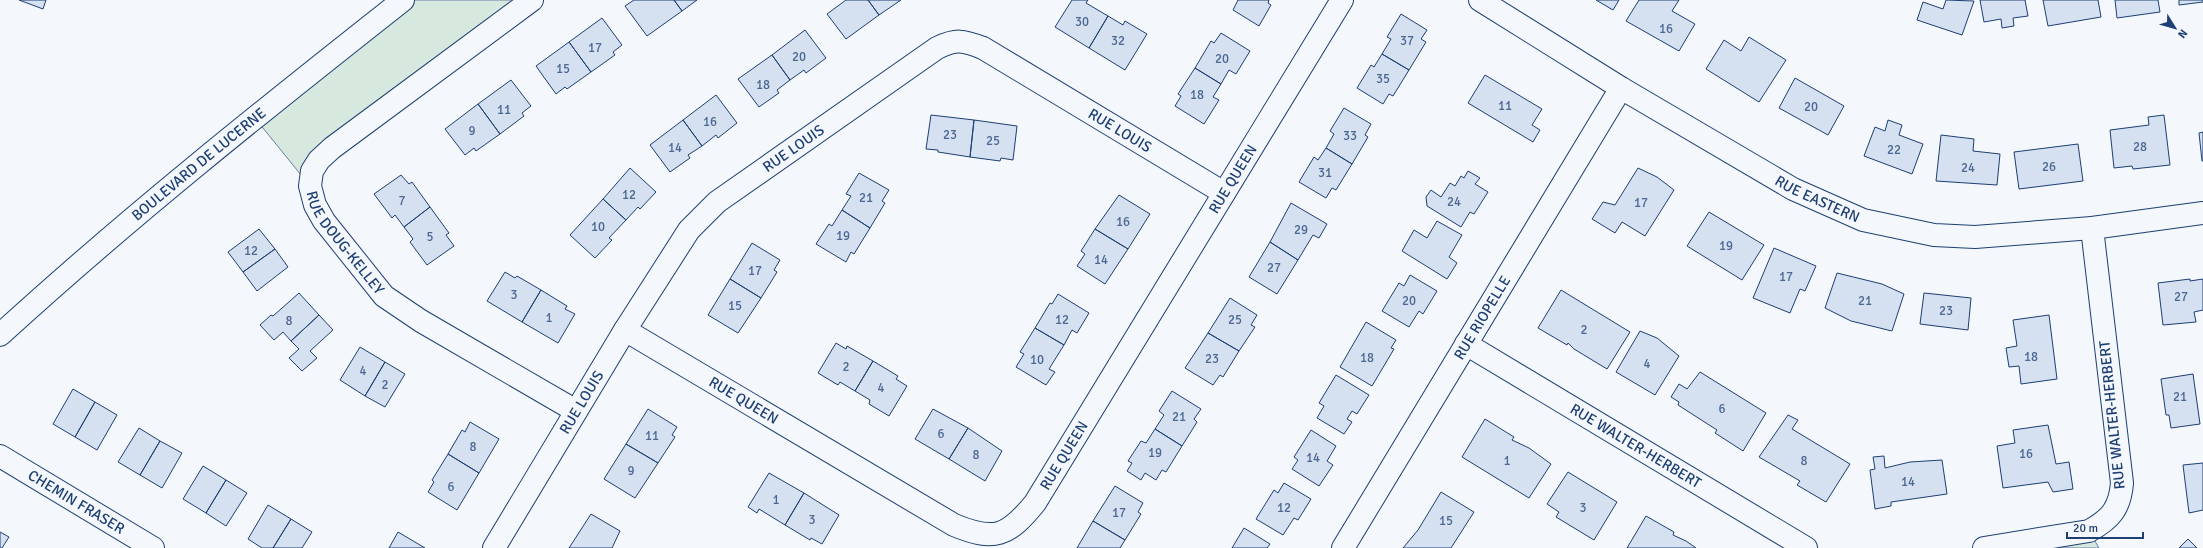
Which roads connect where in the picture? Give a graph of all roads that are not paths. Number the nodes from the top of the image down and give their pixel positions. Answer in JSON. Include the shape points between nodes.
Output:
{"nodes":[{"id":1,"x":403,"y":0,"type":"edge"},
{"id":2,"x":532,"y":0,"type":"edge"},
{"id":3,"x":1342,"y":0,"type":"edge"},
{"id":4,"x":1480,"y":0,"type":"edge"},
{"id":5,"x":1621,"y":88,"type":"junction"},
{"id":6,"x":1224,"y":193,"type":"junction"},
{"id":7,"x":2203,"y":213,"type":"edge"},
{"id":8,"x":2092,"y":228,"type":"junction"},
{"id":9,"x":625,"y":330,"type":"junction"},
{"id":10,"x":0,"y":335,"type":"edge"},
{"id":11,"x":1466,"y":344,"type":"junction"},
{"id":12,"x":576,"y":411,"type":"junction"},
{"id":13,"x":0,"y":456,"type":"edge"},
{"id":14,"x":153,"y":548,"type":"edge"},
{"id":15,"x":494,"y":548,"type":"edge"},
{"id":16,"x":1343,"y":548,"type":"edge"},
{"id":17,"x":1806,"y":548,"type":"edge"},
{"id":18,"x":1984,"y":548,"type":"edge"}],
"edges":[{"from":1,"to":10,"type":"street","name":"BOULEVARD DE LUCERNE","via":[[254,117],[77,265]]},
{"from":2,"to":12,"type":"street","name":"RUE DOUG-KELLEY","via":[[332,148],[312,171],[310,186],[315,205],[324,221],[384,296],[421,321]]},
{"from":3,"to":6,"type":"street","name":"RUE QUEEN"},
{"from":4,"to":5,"type":"street","name":"RUE EASTERN"},
{"from":5,"to":8,"type":"street","name":"RUE EASTERN","via":[[1793,189],[1863,220],[1934,235],[1975,237]]},
{"from":5,"to":11,"type":"street","name":"RUE RIOPELLE"},
{"from":6,"to":9,"type":"street","name":"RUE LOUIS","via":[[983,48],[968,42],[952,41],[930,53],[702,215],[689,230]]},
{"from":6,"to":9,"type":"street","name":"RUE QUEEN","via":[[1035,503],[1010,530],[992,535],[973,533],[954,525]]},
{"from":7,"to":8,"type":"street","name":"RUE EASTERN"},
{"from":8,"to":18,"type":"street","name":"RUE WALTER-HERBERT","via":[[2122,483],[2120,498],[2113,513],[2104,523],[2089,531]]},
{"from":9,"to":12,"type":"street","name":"RUE LOUIS"},
{"from":11,"to":16,"type":"street","name":"RUE RIOPELLE"},
{"from":11,"to":17,"type":"street","name":"RUE WALTER-HERBERT"},
{"from":12,"to":15,"type":"street","name":"RUE LOUIS"},
{"from":13,"to":14,"type":"street","name":"CHEMIN FRASER"}]}
